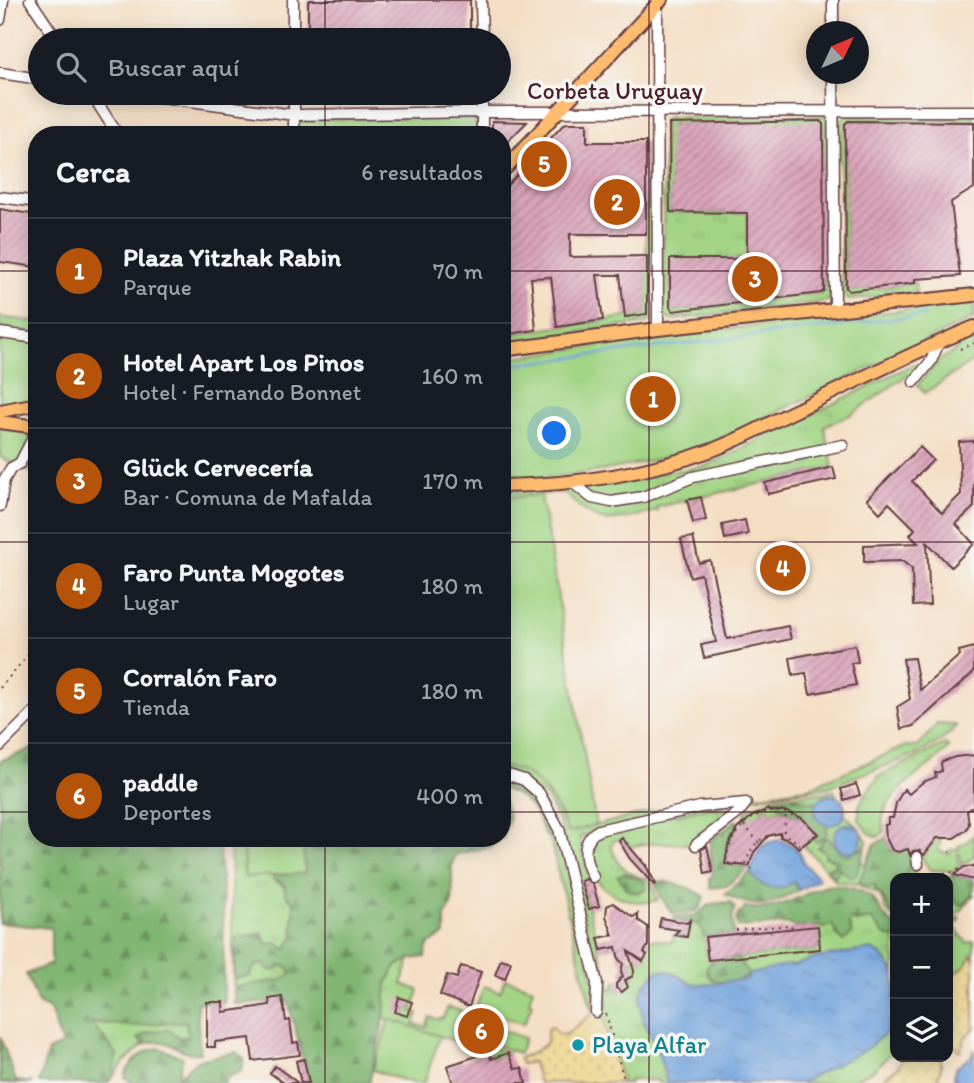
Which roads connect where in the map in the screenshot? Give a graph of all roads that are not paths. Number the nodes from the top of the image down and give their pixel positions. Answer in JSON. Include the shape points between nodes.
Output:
{"nodes":[{"id":1,"x":3,"y":0,"type":"edge"},
{"id":2,"x":30,"y":0,"type":"edge"},
{"id":3,"x":293,"y":0,"type":"edge"},
{"id":4,"x":481,"y":0,"type":"edge"},
{"id":5,"x":833,"y":0,"type":"edge"},
{"id":6,"x":658,"y":1,"type":"edge"},
{"id":7,"x":0,"y":20,"type":"edge"},
{"id":8,"x":833,"y":21,"type":"edge"},
{"id":9,"x":49,"y":28,"type":"edge"},
{"id":10,"x":293,"y":28,"type":"edge"},
{"id":11,"x":482,"y":28,"type":"edge"},
{"id":12,"x":0,"y":73,"type":"edge"},
{"id":13,"x":28,"y":77,"type":"edge"},
{"id":14,"x":833,"y":84,"type":"edge"},
{"id":15,"x":99,"y":105,"type":"edge"},
{"id":16,"x":220,"y":105,"type":"edge"},
{"id":17,"x":294,"y":105,"type":"edge"},
{"id":18,"x":482,"y":105,"type":"edge"},
{"id":19,"x":833,"y":110,"type":"junction"},
{"id":20,"x":974,"y":111,"type":"edge"},
{"id":21,"x":482,"y":112,"type":"junction"},
{"id":22,"x":557,"y":112,"type":"junction"},
{"id":23,"x":657,"y":112,"type":"junction"},
{"id":24,"x":294,"y":115,"type":"junction"},
{"id":25,"x":112,"y":126,"type":"edge"},
{"id":26,"x":294,"y":126,"type":"edge"},
{"id":27,"x":482,"y":126,"type":"edge"},
{"id":28,"x":511,"y":162,"type":"edge"},
{"id":29,"x":0,"y":197,"type":"edge"},
{"id":30,"x":28,"y":201,"type":"edge"},
{"id":31,"x":974,"y":295,"type":"edge"},
{"id":32,"x":835,"y":309,"type":"junction"},
{"id":33,"x":974,"y":327,"type":"edge"},
{"id":34,"x":658,"y":329,"type":"junction"},
{"id":35,"x":0,"y":333,"type":"edge"},
{"id":36,"x":28,"y":337,"type":"edge"},
{"id":37,"x":939,"y":342,"type":"junction"},
{"id":38,"x":511,"y":349,"type":"edge"},
{"id":39,"x":914,"y":382,"type":"dead end"},
{"id":40,"x":28,"y":406,"type":"edge"},
{"id":41,"x":0,"y":411,"type":"edge"},
{"id":42,"x":0,"y":422,"type":"edge"},
{"id":43,"x":28,"y":427,"type":"edge"},
{"id":44,"x":843,"y":445,"type":"dead end"},
{"id":45,"x":28,"y":447,"type":"edge"},
{"id":46,"x":572,"y":482,"type":"junction"},
{"id":47,"x":511,"y":485,"type":"edge"},
{"id":48,"x":0,"y":506,"type":"edge"},
{"id":49,"x":28,"y":718,"type":"edge"},
{"id":50,"x":0,"y":746,"type":"edge"},
{"id":51,"x":511,"y":776,"type":"edge"},
{"id":52,"x":696,"y":845,"type":"dead end"},
{"id":53,"x":593,"y":877,"type":"dead end"},
{"id":54,"x":601,"y":1012,"type":"road end"}],
"edges":[{"from":1,"to":7,"type":"street"},
{"from":2,"to":9,"type":"street"},
{"from":3,"to":10,"type":"street"},
{"from":4,"to":11,"type":"street"},
{"from":5,"to":8,"type":"street"},
{"from":6,"to":22,"type":"main road"},
{"from":6,"to":23,"type":"street"},
{"from":12,"to":13,"type":"street"},
{"from":14,"to":19,"type":"street"},
{"from":15,"to":25,"type":"street"},
{"from":16,"to":24,"type":"street","name":"Corbeta Uruguay"},
{"from":17,"to":24,"type":"street"},
{"from":18,"to":21,"type":"street"},
{"from":19,"to":20,"type":"street","name":"Corbeta Uruguay"},
{"from":19,"to":23,"type":"street","name":"Corbeta Uruguay"},
{"from":19,"to":32,"type":"street"},
{"from":21,"to":22,"type":"street","name":"Corbeta Uruguay"},
{"from":21,"to":24,"type":"street","name":"Corbeta Uruguay"},
{"from":21,"to":27,"type":"street"},
{"from":22,"to":23,"type":"street","name":"Corbeta Uruguay"},
{"from":22,"to":28,"type":"main road"},
{"from":23,"to":34,"type":"street"},
{"from":24,"to":26,"type":"street"},
{"from":29,"to":30,"type":"street"},
{"from":31,"to":32,"type":"main road"},
{"from":32,"to":34,"type":"main road"},
{"from":33,"to":37,"type":"main road"},
{"from":34,"to":38,"type":"main road"},
{"from":35,"to":36,"type":"street"},
{"from":37,"to":39,"type":"street"},
{"from":37,"to":46,"type":"main road","via":[[715,449],[667,464]]},
{"from":40,"to":41,"type":"main road"},
{"from":42,"to":43,"type":"main road"},
{"from":44,"to":46,"type":"street","via":[[694,477],[643,497],[611,502],[592,498]]},
{"from":45,"to":48,"type":"street","via":[[4,480]]},
{"from":46,"to":47,"type":"main road"},
{"from":49,"to":50,"type":"street"},
{"from":51,"to":54,"type":"street","via":[[539,793],[559,829]]},
{"from":52,"to":53,"type":"street","via":[[746,803],[699,807],[599,830],[586,847]]}]}
